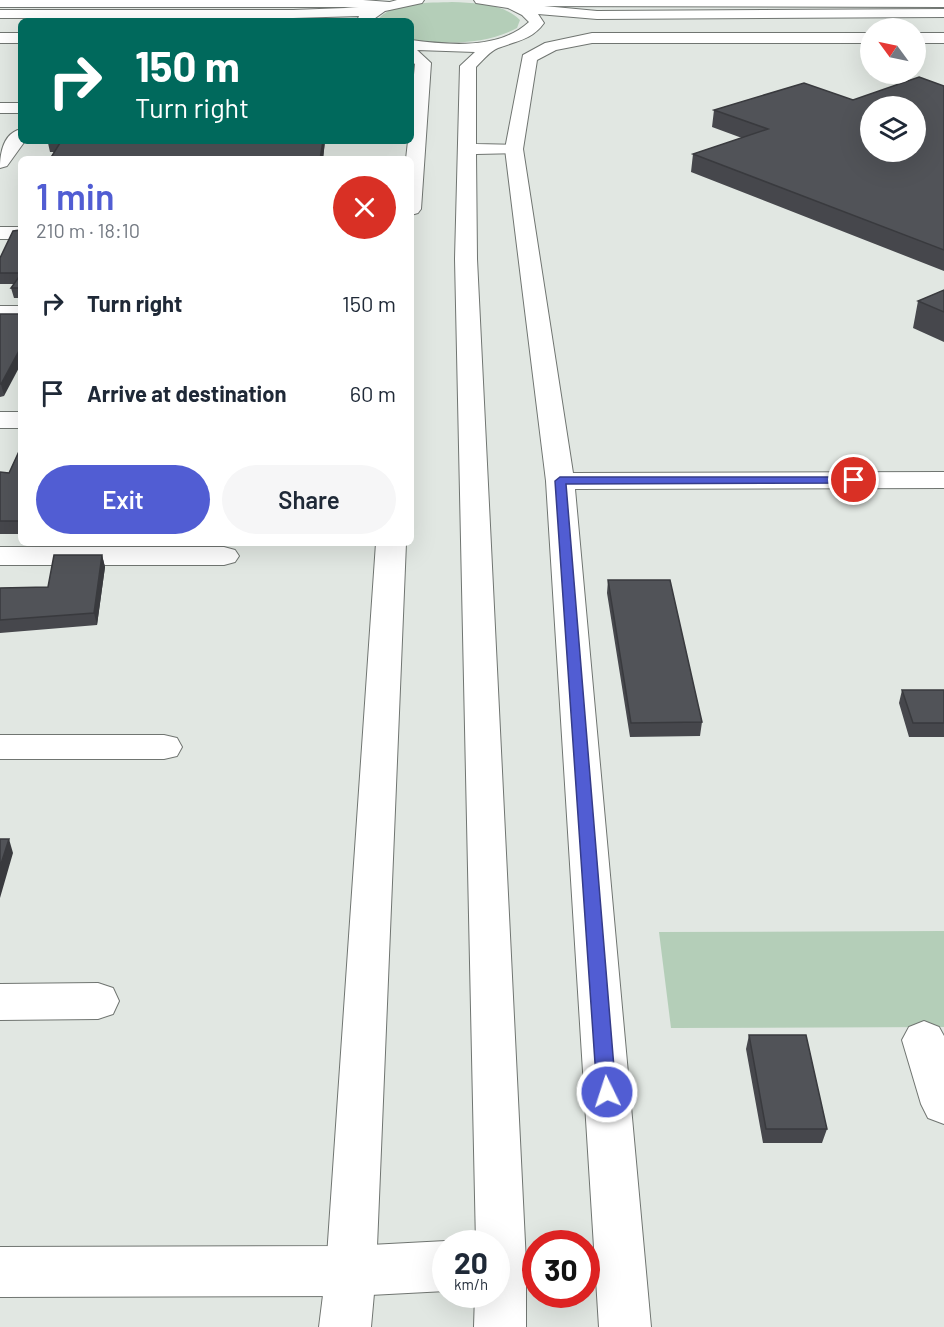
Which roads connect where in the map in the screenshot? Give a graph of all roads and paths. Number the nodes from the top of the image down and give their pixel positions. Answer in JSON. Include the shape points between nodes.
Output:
{"nodes":[{"id":1,"x":417,"y":0,"type":"edge"},
{"id":2,"x":488,"y":1,"type":"edge"},
{"id":3,"x":0,"y":3,"type":"edge"},
{"id":4,"x":399,"y":3,"type":"edge"},
{"id":5,"x":944,"y":5,"type":"edge"},
{"id":6,"x":520,"y":8,"type":"junction"},
{"id":7,"x":906,"y":13,"type":"junction"},
{"id":8,"x":944,"y":13,"type":"edge"},
{"id":9,"x":0,"y":14,"type":"edge"},
{"id":10,"x":369,"y":16,"type":"edge"},
{"id":11,"x":0,"y":24,"type":"edge"},
{"id":12,"x":18,"y":24,"type":"edge"},
{"id":13,"x":944,"y":25,"type":"edge"},
{"id":14,"x":531,"y":32,"type":"junction"},
{"id":15,"x":0,"y":38,"type":"edge"},
{"id":16,"x":18,"y":38,"type":"edge"},
{"id":17,"x":860,"y":38,"type":"edge"},
{"id":18,"x":926,"y":38,"type":"edge"},
{"id":19,"x":944,"y":38,"type":"edge"},
{"id":20,"x":414,"y":45,"type":"edge"},
{"id":21,"x":491,"y":45,"type":"junction"},
{"id":22,"x":414,"y":56,"type":"edge"},
{"id":23,"x":0,"y":108,"type":"edge"},
{"id":24,"x":18,"y":108,"type":"edge"},
{"id":25,"x":18,"y":138,"type":"edge"},
{"id":26,"x":468,"y":149,"type":"junction"},
{"id":27,"x":514,"y":149,"type":"junction"},
{"id":28,"x":0,"y":164,"type":"edge"},
{"id":29,"x":18,"y":165,"type":"edge"},
{"id":30,"x":414,"y":172,"type":"edge"},
{"id":31,"x":0,"y":233,"type":"edge"},
{"id":32,"x":18,"y":233,"type":"edge"},
{"id":33,"x":18,"y":313,"type":"edge"},
{"id":34,"x":0,"y":314,"type":"edge"},
{"id":35,"x":0,"y":420,"type":"edge"},
{"id":36,"x":18,"y":420,"type":"edge"},
{"id":37,"x":944,"y":480,"type":"edge"},
{"id":38,"x":560,"y":481,"type":"junction"},
{"id":39,"x":391,"y":546,"type":"edge"},
{"id":40,"x":0,"y":556,"type":"edge"},
{"id":41,"x":224,"y":556,"type":"dead end"},
{"id":42,"x":0,"y":747,"type":"edge"},
{"id":43,"x":164,"y":747,"type":"dead end"},
{"id":44,"x":98,"y":1001,"type":"dead end"},
{"id":45,"x":0,"y":1002,"type":"edge"},
{"id":46,"x":924,"y":1040,"type":"dead end"},
{"id":47,"x":944,"y":1104,"type":"edge"},
{"id":48,"x":498,"y":1230,"type":"edge"},
{"id":49,"x":432,"y":1267,"type":"edge"},
{"id":50,"x":351,"y":1270,"type":"junction"},
{"id":51,"x":0,"y":1272,"type":"edge"},
{"id":52,"x":500,"y":1308,"type":"edge"},
{"id":53,"x":345,"y":1327,"type":"edge"},
{"id":54,"x":500,"y":1327,"type":"edge"},
{"id":55,"x":625,"y":1327,"type":"edge"}],
"edges":[{"from":1,"to":4,"type":"street"},
{"from":2,"to":5,"type":"street"},
{"from":2,"to":6,"type":"street"},
{"from":3,"to":4,"type":"street"},
{"from":4,"to":10,"type":"street"},
{"from":5,"to":7,"type":"street"},
{"from":6,"to":7,"type":"street","via":[[597,15]]},
{"from":6,"to":14,"type":"street","via":[[533,15],[537,23]]},
{"from":7,"to":8,"type":"street"},
{"from":9,"to":10,"type":"street"},
{"from":11,"to":12,"type":"street"},
{"from":13,"to":14,"type":"street","via":[[590,27]]},
{"from":14,"to":21,"type":"street"},
{"from":15,"to":16,"type":"street"},
{"from":17,"to":27,"type":"street","via":[[565,41],[529,58]]},
{"from":18,"to":19,"type":"street"},
{"from":20,"to":21,"type":"street"},
{"from":21,"to":26,"type":"street","via":[[468,66]]},
{"from":22,"to":30,"type":"street","via":[[423,63]]},
{"from":23,"to":24,"type":"street"},
{"from":25,"to":28,"type":"street"},
{"from":26,"to":27,"type":"street"},
{"from":26,"to":48,"type":"street","via":[[467,271]]},
{"from":27,"to":38,"type":"street"},
{"from":28,"to":29,"type":"street"},
{"from":31,"to":32,"type":"street"},
{"from":33,"to":34,"type":"street"},
{"from":35,"to":36,"type":"street"},
{"from":37,"to":38,"type":"street"},
{"from":38,"to":55,"type":"street"},
{"from":39,"to":50,"type":"street"},
{"from":40,"to":41,"type":"street"},
{"from":42,"to":43,"type":"street"},
{"from":44,"to":45,"type":"street"},
{"from":46,"to":47,"type":"street"},
{"from":49,"to":50,"type":"street"},
{"from":50,"to":51,"type":"street"},
{"from":50,"to":53,"type":"street"},
{"from":52,"to":54,"type":"street"}]}
